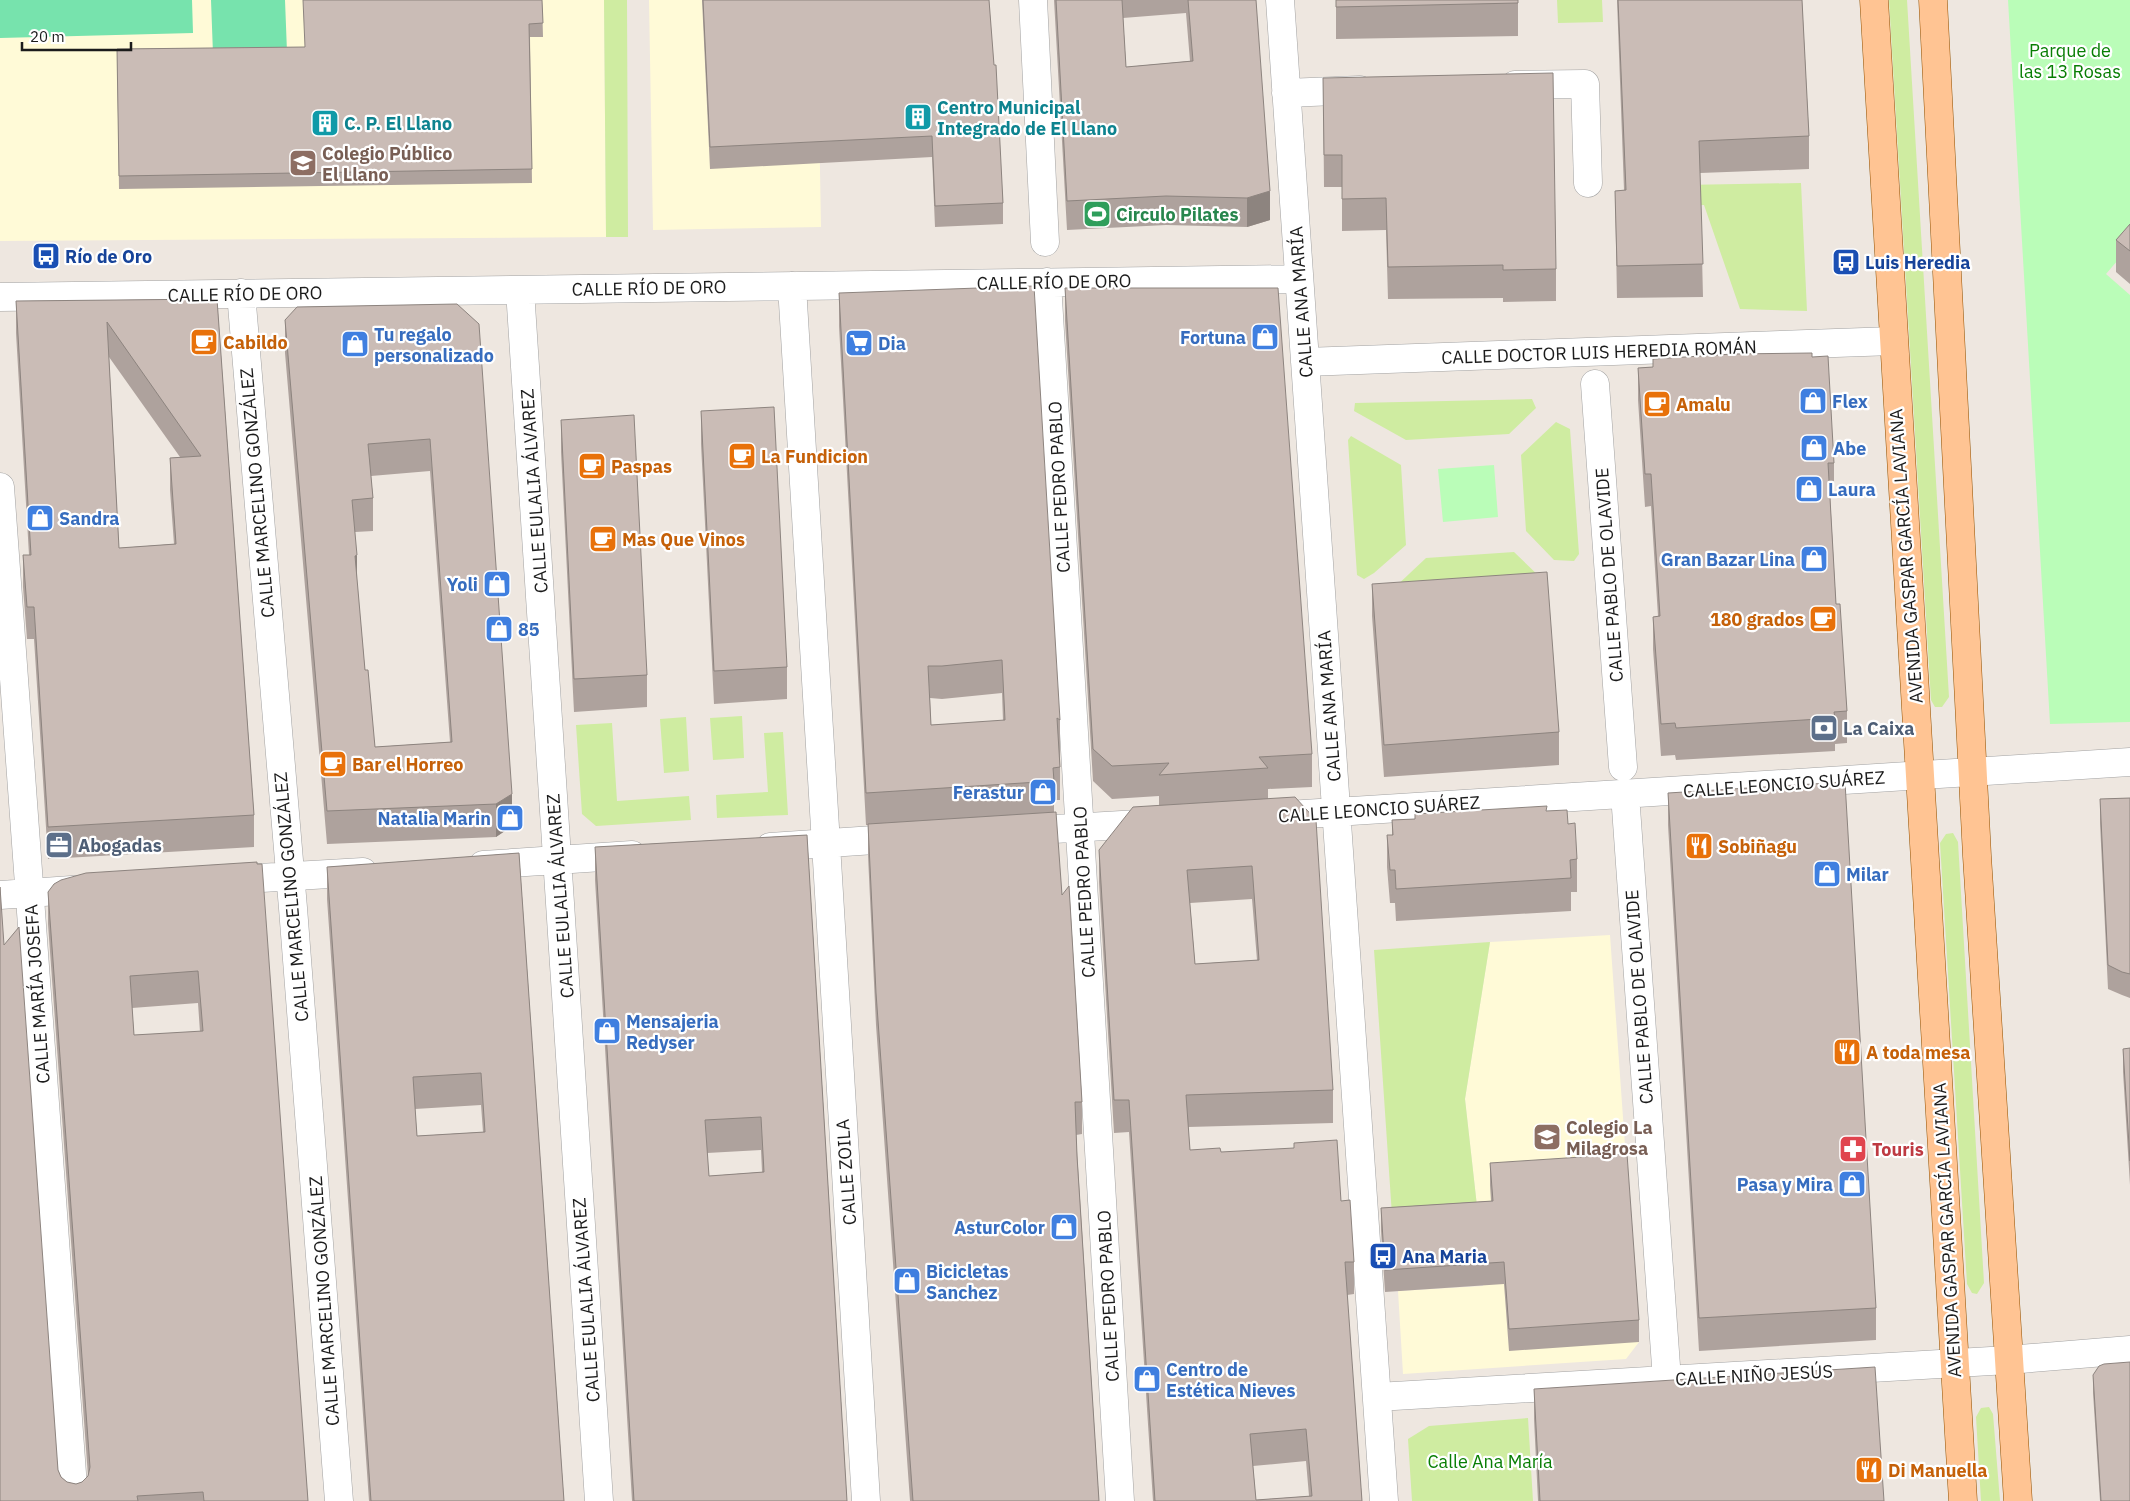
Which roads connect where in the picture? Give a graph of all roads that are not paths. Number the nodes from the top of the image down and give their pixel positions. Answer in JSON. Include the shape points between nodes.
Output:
{"nodes":[{"id":1,"x":1033,"y":0,"type":"edge"},
{"id":2,"x":1280,"y":0,"type":"edge"},
{"id":3,"x":1874,"y":0,"type":"edge"},
{"id":4,"x":1933,"y":0,"type":"edge"},
{"id":5,"x":1495,"y":86,"type":"edge"},
{"id":6,"x":1389,"y":90,"type":"edge"},
{"id":7,"x":1286,"y":92,"type":"junction"},
{"id":8,"x":1588,"y":183,"type":"dead end"},
{"id":9,"x":1045,"y":242,"type":"dead end"},
{"id":10,"x":1299,"y":279,"type":"junction"},
{"id":11,"x":1047,"y":282,"type":"junction"},
{"id":12,"x":792,"y":286,"type":"junction"},
{"id":13,"x":520,"y":290,"type":"junction"},
{"id":14,"x":241,"y":293,"type":"junction"},
{"id":15,"x":0,"y":298,"type":"edge"},
{"id":16,"x":1893,"y":340,"type":"junction"},
{"id":17,"x":1305,"y":362,"type":"junction"},
{"id":18,"x":1595,"y":384,"type":"dead end"},
{"id":19,"x":0,"y":487,"type":"edge"},
{"id":20,"x":2130,"y":762,"type":"edge"},
{"id":21,"x":1623,"y":767,"type":"dead end"},
{"id":22,"x":1973,"y":772,"type":"junction"},
{"id":23,"x":1920,"y":776,"type":"junction"},
{"id":24,"x":1625,"y":794,"type":"junction"},
{"id":25,"x":1336,"y":812,"type":"junction"},
{"id":26,"x":1247,"y":817,"type":"edge"},
{"id":27,"x":1177,"y":821,"type":"edge"},
{"id":28,"x":1080,"y":828,"type":"junction"},
{"id":29,"x":993,"y":833,"type":"edge"},
{"id":30,"x":926,"y":837,"type":"edge"},
{"id":31,"x":826,"y":843,"type":"junction"},
{"id":32,"x":742,"y":848,"type":"edge"},
{"id":33,"x":656,"y":854,"type":"edge"},
{"id":34,"x":557,"y":860,"type":"junction"},
{"id":35,"x":459,"y":866,"type":"edge"},
{"id":36,"x":390,"y":870,"type":"edge"},
{"id":37,"x":290,"y":876,"type":"junction"},
{"id":38,"x":201,"y":882,"type":"edge"},
{"id":39,"x":112,"y":888,"type":"edge"},
{"id":40,"x":30,"y":893,"type":"junction"},
{"id":41,"x":0,"y":895,"type":"edge"},
{"id":42,"x":2130,"y":1350,"type":"edge"},
{"id":43,"x":2008,"y":1360,"type":"junction"},
{"id":44,"x":1956,"y":1363,"type":"junction"},
{"id":45,"x":1667,"y":1380,"type":"junction"},
{"id":46,"x":1377,"y":1397,"type":"junction"},
{"id":47,"x":74,"y":1501,"type":"edge"},
{"id":48,"x":339,"y":1501,"type":"edge"},
{"id":49,"x":599,"y":1501,"type":"edge"},
{"id":50,"x":866,"y":1501,"type":"edge"},
{"id":51,"x":1120,"y":1501,"type":"edge"},
{"id":52,"x":1384,"y":1501,"type":"edge"},
{"id":53,"x":1963,"y":1501,"type":"edge"},
{"id":54,"x":2018,"y":1501,"type":"edge"}],
"edges":[{"from":1,"to":9,"type":"street"},
{"from":2,"to":7,"type":"street","name":"CALLE ANA MARÍA"},
{"from":3,"to":16,"type":"main road","name":"AVENIDA GASPAR GARCÍA LAVIANA"},
{"from":4,"to":22,"type":"main road"},
{"from":5,"to":8,"type":"street","via":[[1585,84]]},
{"from":6,"to":7,"type":"street"},
{"from":7,"to":10,"type":"street","name":"CALLE ANA MARÍA"},
{"from":10,"to":11,"type":"street","name":"CALLE RÍO DE ORO"},
{"from":10,"to":17,"type":"street","name":"CALLE ANA MARÍA"},
{"from":11,"to":12,"type":"street","name":"CALLE RÍO DE ORO"},
{"from":11,"to":28,"type":"street","name":"CALLE PEDRO PABLO"},
{"from":12,"to":13,"type":"street","name":"CALLE RÍO DE ORO"},
{"from":12,"to":31,"type":"street","name":"CALLE ZOILA"},
{"from":13,"to":14,"type":"street","name":"CALLE RÍO DE ORO"},
{"from":13,"to":34,"type":"street","name":"CALLE EULALIA ÁLVAREZ"},
{"from":14,"to":15,"type":"street","name":"CALLE RÍO DE ORO"},
{"from":14,"to":37,"type":"street","name":"CALLE MARCELINO GONZÁLEZ"},
{"from":16,"to":17,"type":"street","name":"CALLE DOCTOR LUIS HEREDIA ROMÁN"},
{"from":16,"to":23,"type":"main road","name":"AVENIDA GASPAR GARCÍA LAVIANA"},
{"from":17,"to":25,"type":"street","name":"CALLE ANA MARÍA"},
{"from":18,"to":21,"type":"street","name":"CALLE PABLO DE OLAVIDE"},
{"from":19,"to":40,"type":"street","name":"CALLE MARÍA JOSEFA"},
{"from":20,"to":22,"type":"street","name":"CALLE LEONCIO SUÁREZ"},
{"from":22,"to":23,"type":"street","name":"CALLE LEONCIO SUÁREZ"},
{"from":22,"to":43,"type":"main road"},
{"from":23,"to":24,"type":"street","name":"CALLE LEONCIO SUÁREZ"},
{"from":23,"to":44,"type":"main road","name":"AVENIDA GASPAR GARCÍA LAVIANA"},
{"from":24,"to":25,"type":"street","name":"CALLE LEONCIO SUÁREZ"},
{"from":24,"to":45,"type":"street","name":"CALLE PABLO DE OLAVIDE"},
{"from":25,"to":26,"type":"street","name":"CALLE LEONCIO SUÁREZ"},
{"from":25,"to":46,"type":"street","name":"CALLE ANA MARÍA"},
{"from":27,"to":28,"type":"street"},
{"from":28,"to":29,"type":"street"},
{"from":28,"to":51,"type":"street","name":"CALLE PEDRO PABLO"},
{"from":30,"to":31,"type":"street"},
{"from":31,"to":32,"type":"street"},
{"from":31,"to":50,"type":"street","name":"CALLE ZOILA"},
{"from":33,"to":34,"type":"street"},
{"from":34,"to":35,"type":"street"},
{"from":34,"to":49,"type":"street","name":"CALLE EULALIA ÁLVAREZ"},
{"from":36,"to":37,"type":"street"},
{"from":37,"to":38,"type":"street"},
{"from":37,"to":48,"type":"street","name":"CALLE MARCELINO GONZÁLEZ"},
{"from":39,"to":40,"type":"street"},
{"from":40,"to":41,"type":"street"},
{"from":40,"to":47,"type":"street","name":"CALLE MARÍA JOSEFA"},
{"from":42,"to":43,"type":"street","name":"CALLE NIÑO JESÚS"},
{"from":43,"to":44,"type":"street","name":"CALLE NIÑO JESÚS"},
{"from":43,"to":54,"type":"main road"},
{"from":44,"to":45,"type":"street","name":"CALLE NIÑO JESÚS"},
{"from":44,"to":53,"type":"main road","name":"AVENIDA GASPAR GARCÍA LAVIANA"},
{"from":45,"to":46,"type":"street","name":"CALLE NIÑO JESÚS"},
{"from":46,"to":52,"type":"street","name":"CALLE ANA MARÍA"}]}
